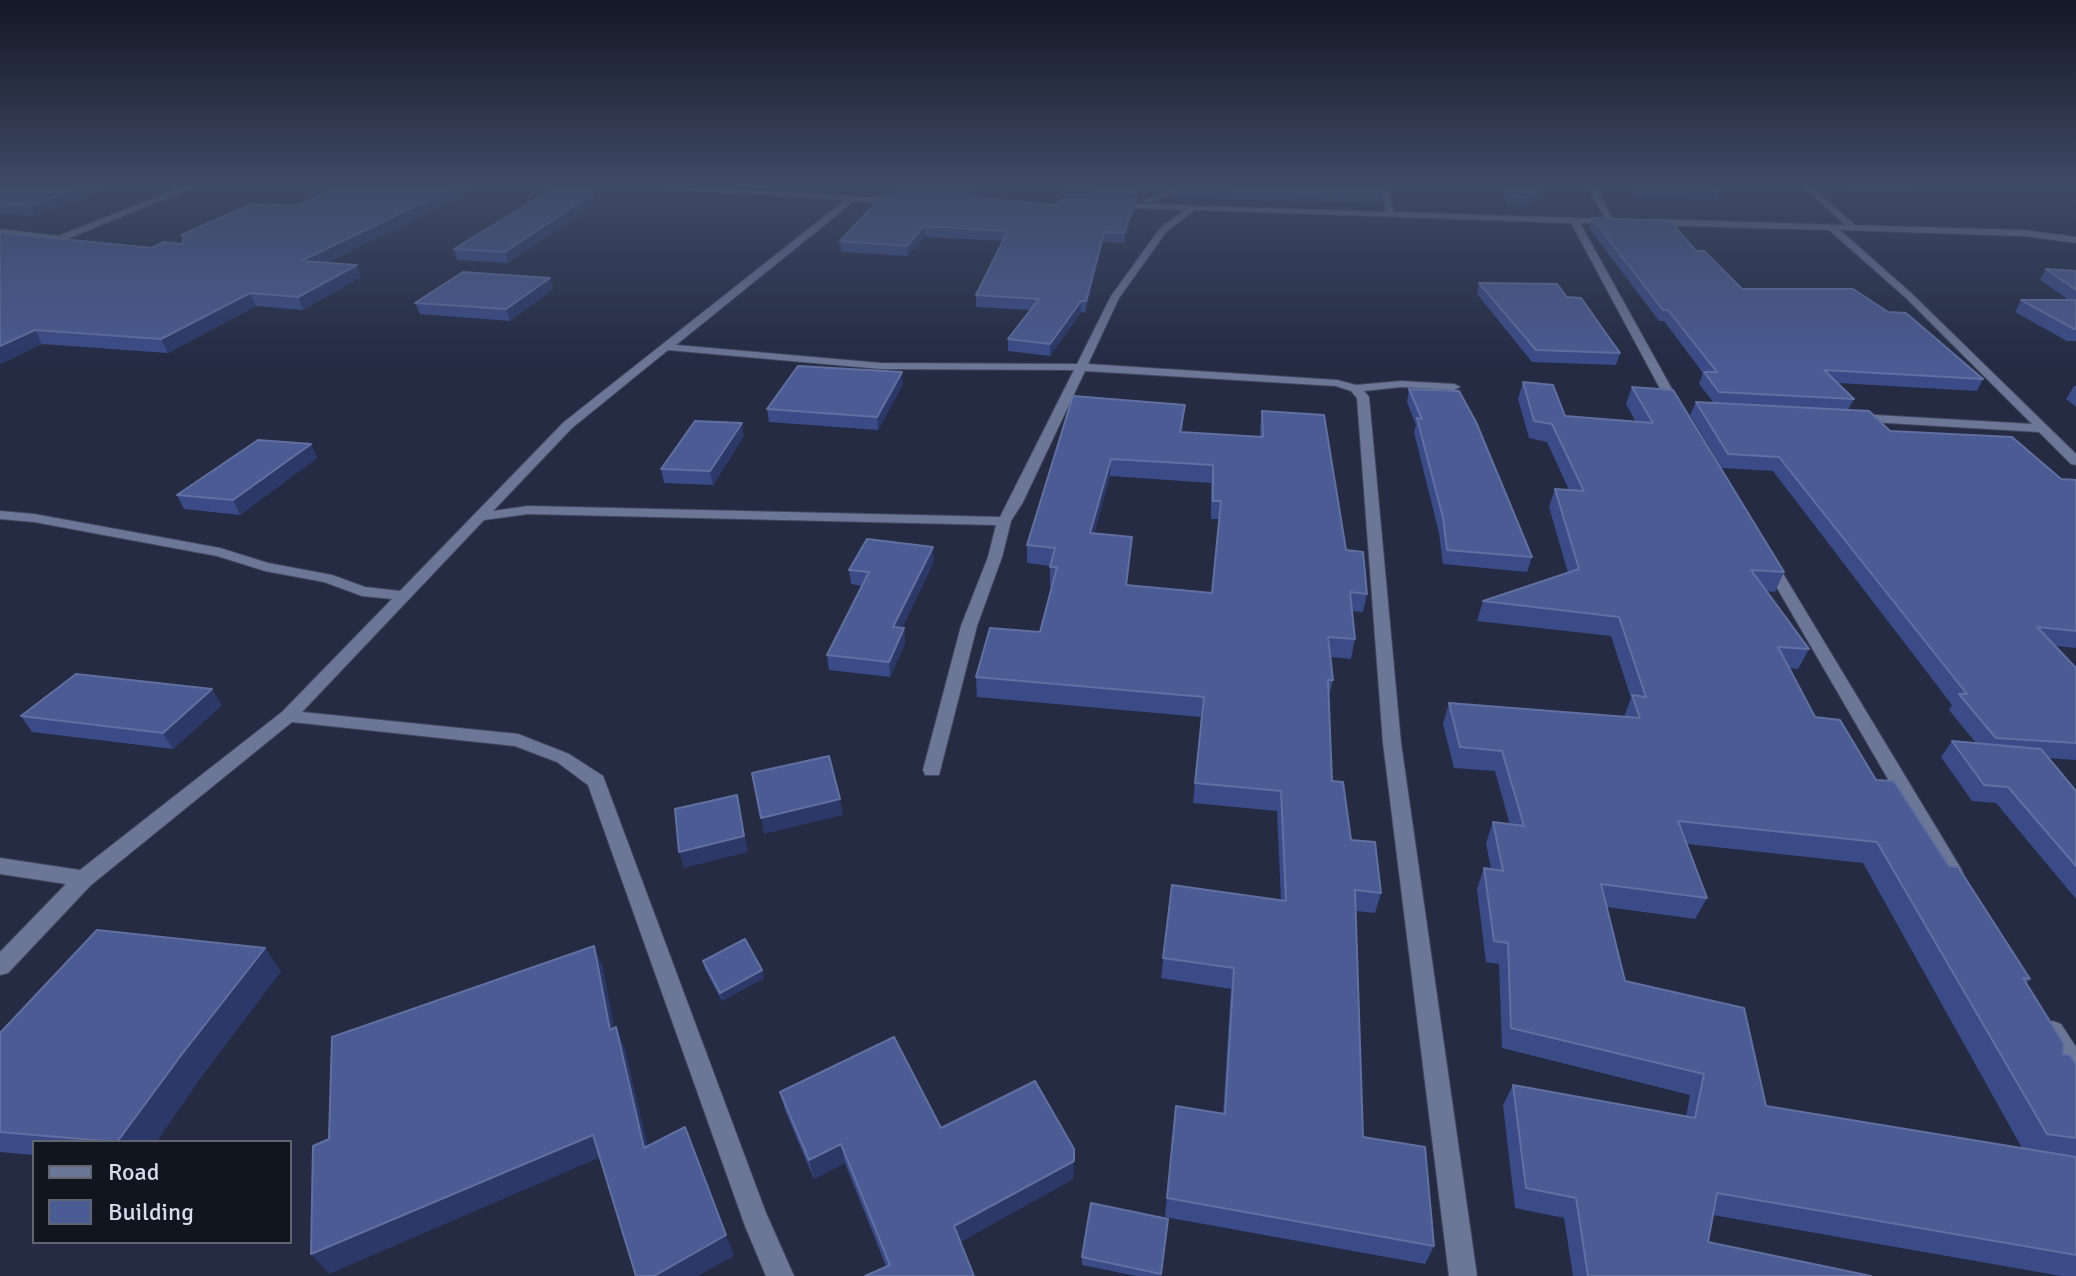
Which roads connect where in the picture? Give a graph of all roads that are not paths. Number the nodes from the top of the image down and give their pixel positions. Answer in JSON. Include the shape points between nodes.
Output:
{"nodes":[{"id":1,"x":794,"y":246,"type":"edge"},
{"id":2,"x":1148,"y":246,"type":"edge"},
{"id":3,"x":1588,"y":246,"type":"edge"},
{"id":4,"x":1852,"y":246,"type":"edge"},
{"id":5,"x":666,"y":347,"type":"junction"},
{"id":6,"x":1080,"y":367,"type":"junction"},
{"id":7,"x":1454,"y":387,"type":"edge"},
{"id":8,"x":1355,"y":389,"type":"junction"},
{"id":9,"x":1684,"y":412,"type":"edge"},
{"id":10,"x":1844,"y":417,"type":"edge"},
{"id":11,"x":2040,"y":428,"type":"junction"},
{"id":12,"x":2076,"y":461,"type":"edge"},
{"id":13,"x":0,"y":515,"type":"edge"},
{"id":14,"x":478,"y":517,"type":"junction"},
{"id":15,"x":1004,"y":521,"type":"junction"},
{"id":16,"x":1761,"y":548,"type":"edge"},
{"id":17,"x":405,"y":596,"type":"junction"},
{"id":18,"x":288,"y":716,"type":"junction"},
{"id":19,"x":932,"y":770,"type":"dead end"},
{"id":20,"x":0,"y":866,"type":"edge"},
{"id":21,"x":84,"y":879,"type":"junction"},
{"id":22,"x":1960,"y":884,"type":"edge"},
{"id":23,"x":0,"y":966,"type":"edge"},
{"id":24,"x":2043,"y":1015,"type":"edge"},
{"id":25,"x":2076,"y":1068,"type":"edge"},
{"id":26,"x":780,"y":1276,"type":"edge"},
{"id":27,"x":1463,"y":1276,"type":"edge"}],
"edges":[{"from":1,"to":5,"type":"street"},
{"from":2,"to":6,"type":"street","via":[[1114,298]]},
{"from":3,"to":9,"type":"street"},
{"from":4,"to":11,"type":"street"},
{"from":5,"to":6,"type":"street","via":[[881,366]]},
{"from":5,"to":14,"type":"street","via":[[568,425]]},
{"from":6,"to":8,"type":"street","via":[[1337,383]]},
{"from":6,"to":15,"type":"street"},
{"from":7,"to":8,"type":"street","via":[[1401,384]]},
{"from":8,"to":27,"type":"street","via":[[1363,397],[1392,743]]},
{"from":10,"to":11,"type":"street"},
{"from":11,"to":12,"type":"street"},
{"from":13,"to":17,"type":"street","via":[[220,552],[362,591]]},
{"from":14,"to":15,"type":"street","via":[[528,510]]},
{"from":14,"to":17,"type":"street"},
{"from":15,"to":19,"type":"street","via":[[969,626]]},
{"from":16,"to":22,"type":"street"},
{"from":17,"to":18,"type":"street"},
{"from":18,"to":21,"type":"street"},
{"from":18,"to":26,"type":"street","via":[[518,740],[563,758],[596,781]]},
{"from":20,"to":21,"type":"street"},
{"from":21,"to":23,"type":"street"},
{"from":24,"to":25,"type":"street"}]}
